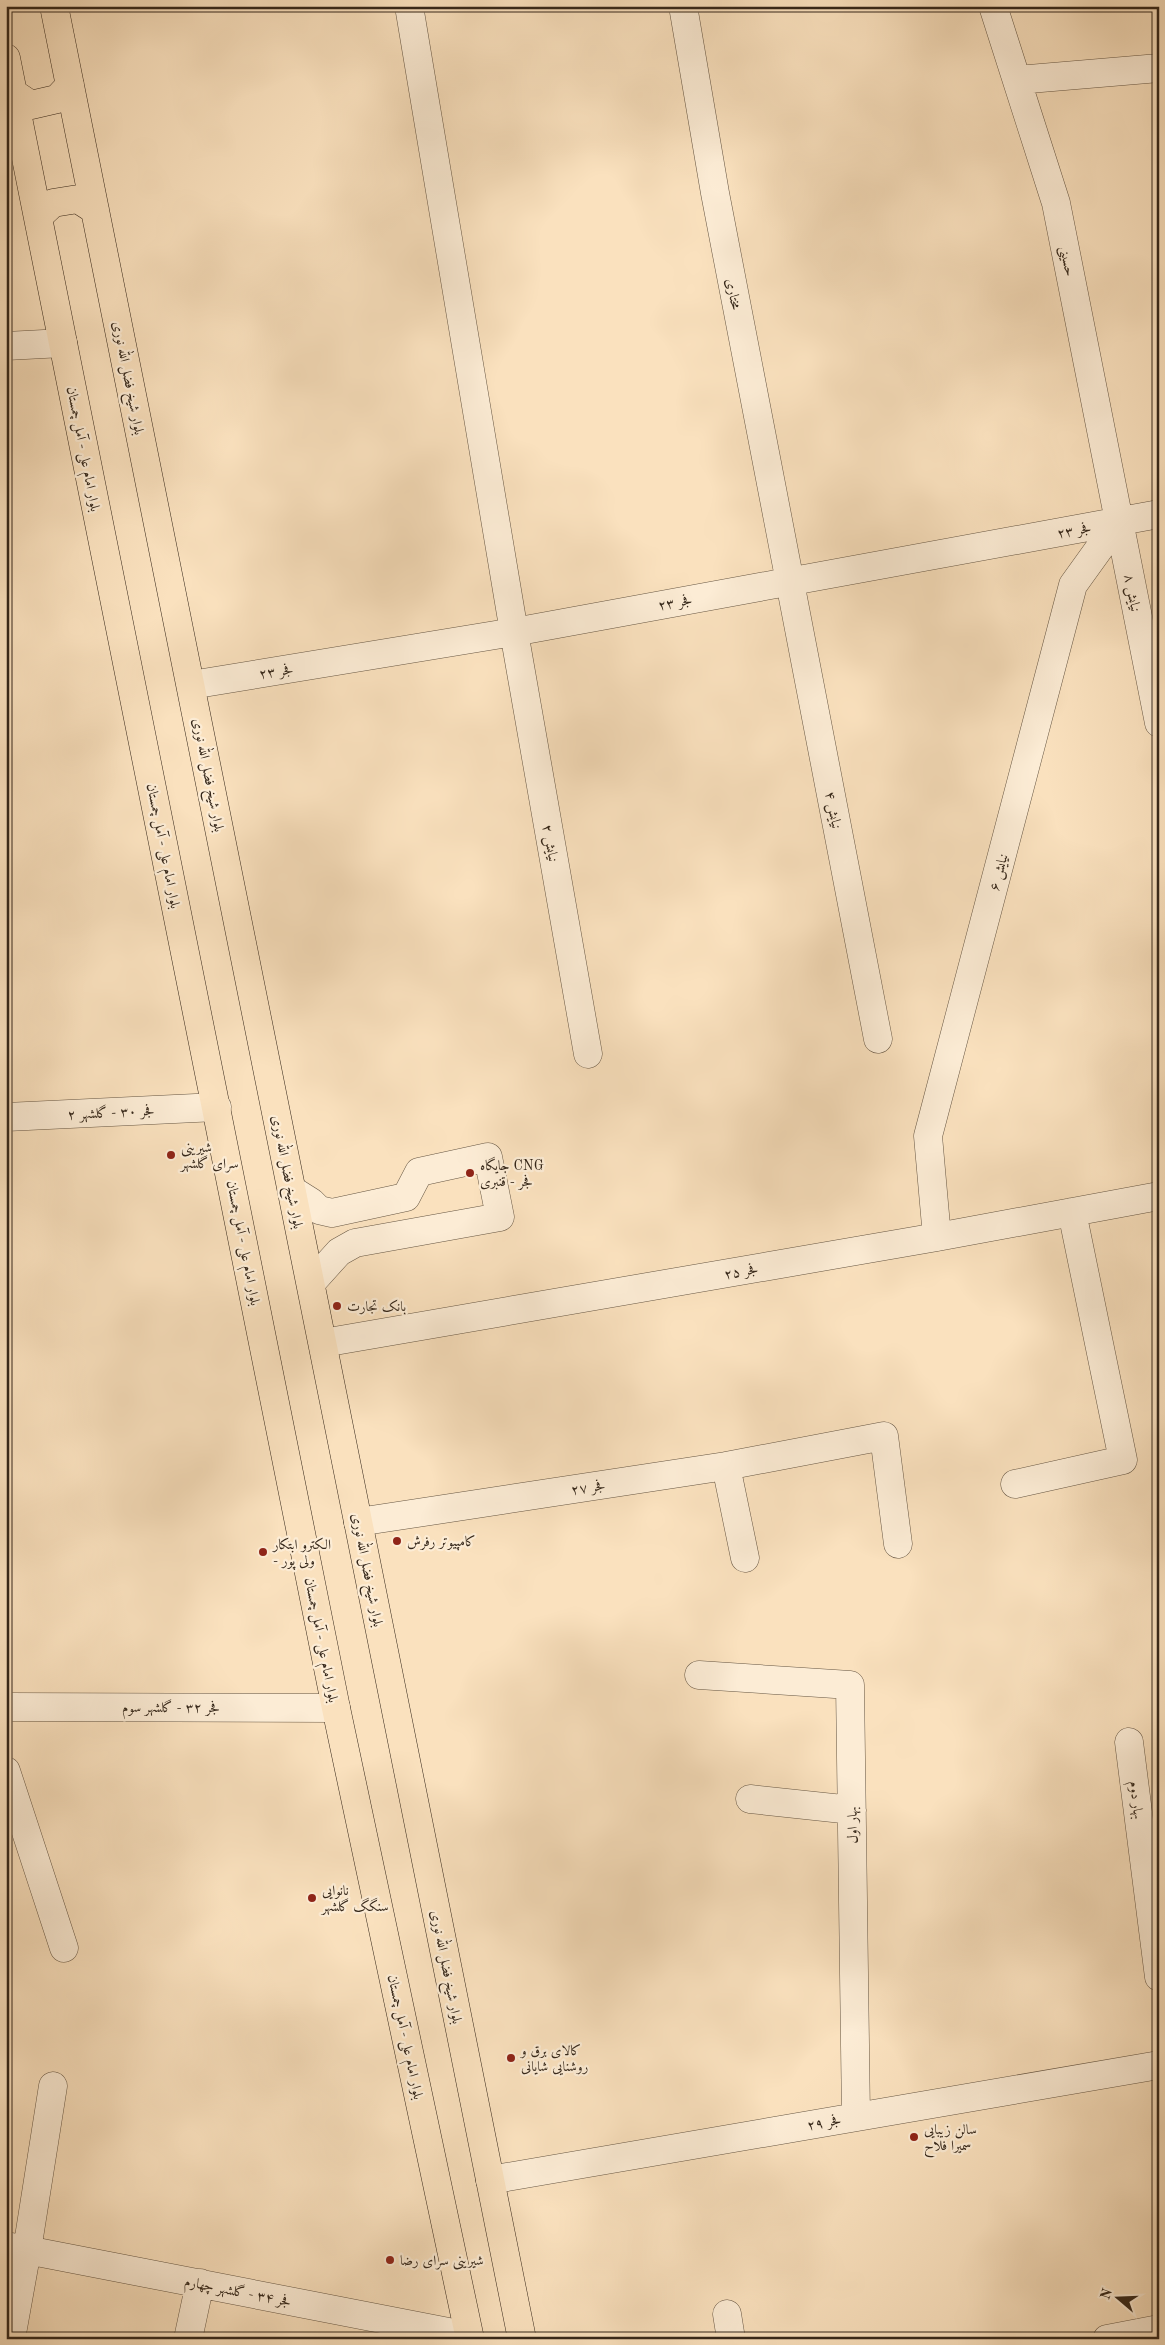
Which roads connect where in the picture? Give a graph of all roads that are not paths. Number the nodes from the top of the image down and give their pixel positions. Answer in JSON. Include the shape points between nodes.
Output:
{"nodes":[{"id":1,"x":54,"y":6,"type":"edge"},
{"id":2,"x":409,"y":6,"type":"edge"},
{"id":3,"x":683,"y":6,"type":"edge"},
{"id":4,"x":993,"y":6,"type":"edge"},
{"id":5,"x":6,"y":58,"type":"edge"},
{"id":6,"x":1159,"y":68,"type":"edge"},
{"id":7,"x":1016,"y":80,"type":"junction"},
{"id":8,"x":70,"y":86,"type":"junction"},
{"id":9,"x":13,"y":93,"type":"junction"},
{"id":10,"x":95,"y":210,"type":"junction"},
{"id":11,"x":38,"y":217,"type":"junction"},
{"id":12,"x":63,"y":343,"type":"junction"},
{"id":13,"x":6,"y":346,"type":"edge"},
{"id":14,"x":1159,"y":514,"type":"edge"},
{"id":15,"x":1119,"y":521,"type":"junction"},
{"id":16,"x":789,"y":582,"type":"junction"},
{"id":17,"x":514,"y":632,"type":"junction"},
{"id":18,"x":191,"y":685,"type":"junction"},
{"id":19,"x":1159,"y":723,"type":"edge"},
{"id":20,"x":878,"y":1039,"type":"dead end"},
{"id":21,"x":588,"y":1054,"type":"dead end"},
{"id":22,"x":216,"y":1107,"type":"junction"},
{"id":23,"x":6,"y":1117,"type":"edge"},
{"id":24,"x":292,"y":1190,"type":"junction"},
{"id":25,"x":1159,"y":1196,"type":"edge"},
{"id":26,"x":1072,"y":1212,"type":"junction"},
{"id":27,"x":937,"y":1237,"type":"junction"},
{"id":28,"x":311,"y":1284,"type":"junction"},
{"id":29,"x":323,"y":1343,"type":"junction"},
{"id":30,"x":726,"y":1466,"type":"junction"},
{"id":31,"x":1015,"y":1484,"type":"dead end"},
{"id":32,"x":358,"y":1522,"type":"junction"},
{"id":33,"x":898,"y":1544,"type":"dead end"},
{"id":34,"x":746,"y":1558,"type":"dead end"},
{"id":35,"x":699,"y":1675,"type":"dead end"},
{"id":36,"x":6,"y":1707,"type":"edge"},
{"id":37,"x":336,"y":1708,"type":"junction"},
{"id":38,"x":1129,"y":1742,"type":"dead end"},
{"id":39,"x":6,"y":1772,"type":"edge"},
{"id":40,"x":750,"y":1800,"type":"dead end"},
{"id":41,"x":852,"y":1810,"type":"junction"},
{"id":42,"x":64,"y":1948,"type":"dead end"},
{"id":43,"x":1159,"y":1977,"type":"edge"},
{"id":44,"x":1159,"y":2065,"type":"edge"},
{"id":45,"x":53,"y":2086,"type":"dead end"},
{"id":46,"x":856,"y":2117,"type":"junction"},
{"id":47,"x":490,"y":2180,"type":"junction"},
{"id":48,"x":17,"y":2248,"type":"edge"},
{"id":49,"x":200,"y":2283,"type":"junction"},
{"id":50,"x":1159,"y":2330,"type":"edge"},
{"id":51,"x":470,"y":2337,"type":"edge"},
{"id":52,"x":11,"y":2339,"type":"edge"},
{"id":53,"x":188,"y":2339,"type":"edge"},
{"id":54,"x":522,"y":2339,"type":"edge"},
{"id":55,"x":1107,"y":2339,"type":"edge"}],
"edges":[{"from":1,"to":8,"type":"main road","name":"بلوار شیخ فضل الله نوری"},
{"from":2,"to":17,"type":"street","name":"نیایش ۲"},
{"from":3,"to":16,"type":"street","name":"مختاری"},
{"from":4,"to":7,"type":"street","name":"حسینی"},
{"from":5,"to":9,"type":"main road","name":"بلوار امام علی - آمل چمستان"},
{"from":6,"to":7,"type":"street"},
{"from":7,"to":15,"type":"street","name":"حسینی","via":[[1056,203]]},
{"from":8,"to":9,"type":"main road","via":[[57,99],[31,105]]},
{"from":8,"to":10,"type":"main road","name":"بلوار شیخ فضل الله نوری"},
{"from":9,"to":11,"type":"main road","name":"بلوار امام علی - آمل چمستان"},
{"from":10,"to":11,"type":"main road","via":[[78,199],[53,203]]},
{"from":10,"to":18,"type":"main road","name":"بلوار شیخ فضل الله نوری"},
{"from":11,"to":12,"type":"main road","name":"بلوار امام علی - آمل چمستان"},
{"from":12,"to":13,"type":"street"},
{"from":12,"to":22,"type":"main road","name":"بلوار امام علی - آمل چمستان"},
{"from":14,"to":15,"type":"street","name":"فجر ۲۳"},
{"from":15,"to":16,"type":"street","name":"فجر ۲۳"},
{"from":15,"to":19,"type":"street","name":"نیایش ۸"},
{"from":15,"to":27,"type":"street","name":"نیایش ۶","via":[[1073,585],[928,1136]]},
{"from":16,"to":17,"type":"street","name":"فجر ۲۳"},
{"from":16,"to":20,"type":"street","name":"نیایش ۴"},
{"from":17,"to":18,"type":"street","name":"فجر ۲۳"},
{"from":17,"to":21,"type":"street","name":"نیایش ۲"},
{"from":18,"to":24,"type":"main road","name":"بلوار شیخ فضل الله نوری"},
{"from":22,"to":23,"type":"street","name":"فجر ۳۰ - گلشهر ۲"},
{"from":22,"to":37,"type":"main road","name":"بلوار امام علی - آمل چمستان"},
{"from":24,"to":28,"type":"main road","name":"بلوار شیخ فضل الله نوری"},
{"from":24,"to":28,"type":"street","via":[[319,1210],[332,1213],[406,1197],[419,1172],[488,1157],[500,1217],[354,1243],[339,1252]]},
{"from":25,"to":26,"type":"street","name":"فجر ۲۵"},
{"from":26,"to":27,"type":"street","name":"فجر ۲۵"},
{"from":26,"to":31,"type":"street","via":[[1123,1460]]},
{"from":27,"to":29,"type":"street","name":"فجر ۲۵"},
{"from":28,"to":29,"type":"main road","name":"بلوار شیخ فضل الله نوری"},
{"from":29,"to":32,"type":"main road","name":"بلوار شیخ فضل الله نوری"},
{"from":30,"to":32,"type":"street","name":"فجر ۲۷"},
{"from":30,"to":33,"type":"street","name":"فجر ۲۷","via":[[884,1436]]},
{"from":30,"to":34,"type":"street"},
{"from":32,"to":47,"type":"main road","name":"بلوار شیخ فضل الله نوری"},
{"from":35,"to":41,"type":"street","name":"بهار اول","via":[[850,1685]]},
{"from":36,"to":37,"type":"street","name":"فجر ۳۲ - گلشهر سوم"},
{"from":37,"to":51,"type":"main road","name":"بلوار امام علی - آمل چمستان"},
{"from":38,"to":43,"type":"street","name":"بهار دوم"},
{"from":39,"to":42,"type":"street"},
{"from":40,"to":41,"type":"street"},
{"from":41,"to":46,"type":"street","name":"بهار اول"},
{"from":44,"to":46,"type":"street","name":"فجر ۲۹"},
{"from":45,"to":48,"type":"street"},
{"from":46,"to":47,"type":"street","name":"فجر ۲۹"},
{"from":47,"to":54,"type":"main road","name":"بلوار شیخ فضل الله نوری"},
{"from":48,"to":49,"type":"street","name":"فجر ۳۴ - گلشهر چهارم"},
{"from":48,"to":52,"type":"street"},
{"from":49,"to":51,"type":"street","name":"فجر ۳۴ - گلشهر چهارم"},
{"from":49,"to":53,"type":"street"},
{"from":50,"to":55,"type":"street"}]}
